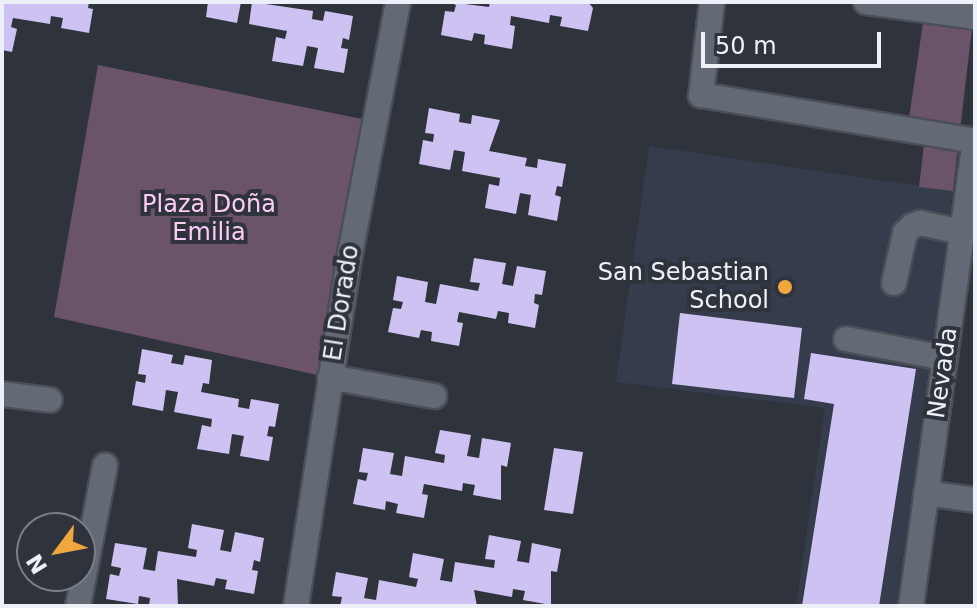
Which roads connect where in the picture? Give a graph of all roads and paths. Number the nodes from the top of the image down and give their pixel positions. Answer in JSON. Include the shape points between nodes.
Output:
{"nodes":[{"id":1,"x":398,"y":2,"type":"edge"},
{"id":2,"x":712,"y":2,"type":"edge"},
{"id":3,"x":866,"y":2,"type":"edge"},
{"id":4,"x":975,"y":17,"type":"edge"},
{"id":5,"x":975,"y":140,"type":"edge"},
{"id":6,"x":970,"y":207,"type":"edge"},
{"id":7,"x":962,"y":232,"type":"junction"},
{"id":8,"x":894,"y":283,"type":"dead end"},
{"id":9,"x":846,"y":339,"type":"dead end"},
{"id":10,"x":945,"y":358,"type":"junction"},
{"id":11,"x":330,"y":377,"type":"junction"},
{"id":12,"x":2,"y":394,"type":"edge"},
{"id":13,"x":434,"y":396,"type":"dead end"},
{"id":14,"x":50,"y":400,"type":"dead end"},
{"id":15,"x":105,"y":466,"type":"dead end"},
{"id":16,"x":926,"y":493,"type":"junction"},
{"id":17,"x":975,"y":500,"type":"edge"},
{"id":18,"x":78,"y":606,"type":"edge"},
{"id":19,"x":296,"y":606,"type":"edge"},
{"id":20,"x":911,"y":606,"type":"edge"}],
"edges":[{"from":1,"to":11,"type":"street","name":"El Dorado"},
{"from":2,"to":5,"type":"street","via":[[701,95]]},
{"from":3,"to":4,"type":"street"},
{"from":5,"to":6,"type":"street","name":"Nevada"},
{"from":6,"to":7,"type":"street","name":"Nevada"},
{"from":7,"to":8,"type":"street","via":[[932,224],[912,226],[905,233]]},
{"from":7,"to":10,"type":"street","name":"Nevada"},
{"from":9,"to":10,"type":"street"},
{"from":10,"to":16,"type":"street","name":"Nevada"},
{"from":11,"to":13,"type":"street"},
{"from":11,"to":19,"type":"street","name":"El Dorado"},
{"from":12,"to":14,"type":"street"},
{"from":15,"to":18,"type":"street"},
{"from":16,"to":17,"type":"street"},
{"from":16,"to":20,"type":"street","name":"Nevada"}]}
